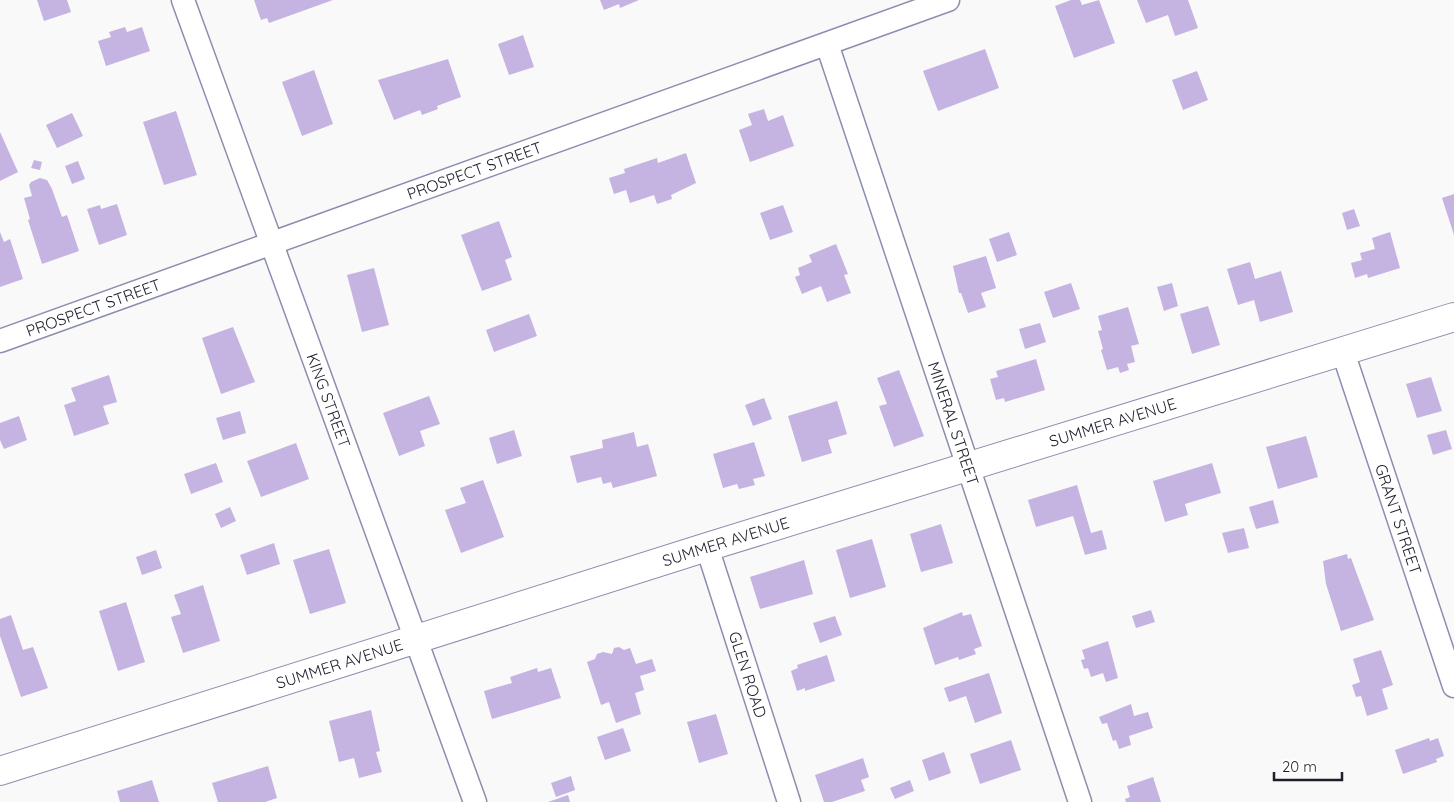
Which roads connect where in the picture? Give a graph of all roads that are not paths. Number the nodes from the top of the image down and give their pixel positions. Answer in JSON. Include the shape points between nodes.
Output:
{"nodes":[{"id":1,"x":183,"y":0,"type":"edge"},
{"id":2,"x":948,"y":0,"type":"edge"},
{"id":3,"x":827,"y":44,"type":"junction"},
{"id":4,"x":270,"y":242,"type":"junction"},
{"id":5,"x":1454,"y":317,"type":"edge"},
{"id":6,"x":0,"y":341,"type":"edge"},
{"id":7,"x":1343,"y":352,"type":"junction"},
{"id":8,"x":968,"y":468,"type":"junction"},
{"id":9,"x":707,"y":547,"type":"junction"},
{"id":10,"x":416,"y":638,"type":"junction"},
{"id":11,"x":1454,"y":686,"type":"edge"},
{"id":12,"x":0,"y":771,"type":"edge"},
{"id":13,"x":476,"y":802,"type":"edge"},
{"id":14,"x":790,"y":802,"type":"edge"},
{"id":15,"x":1080,"y":802,"type":"edge"}],
"edges":[{"from":1,"to":4,"type":"street","name":"KING STREET"},
{"from":2,"to":3,"type":"street","name":"PROSPECT STREET"},
{"from":3,"to":4,"type":"street","name":"PROSPECT STREET"},
{"from":3,"to":8,"type":"street","name":"MINERAL STREET"},
{"from":4,"to":6,"type":"street","name":"PROSPECT STREET"},
{"from":4,"to":10,"type":"street","name":"KING STREET"},
{"from":5,"to":7,"type":"street","name":"SUMMER AVENUE"},
{"from":7,"to":8,"type":"street","name":"SUMMER AVENUE"},
{"from":7,"to":11,"type":"street","name":"GRANT STREET"},
{"from":8,"to":9,"type":"street","name":"SUMMER AVENUE"},
{"from":8,"to":15,"type":"street","name":"MINERAL STREET"},
{"from":9,"to":10,"type":"street","name":"SUMMER AVENUE"},
{"from":9,"to":14,"type":"street","name":"GLEN ROAD"},
{"from":10,"to":12,"type":"street","name":"SUMMER AVENUE"},
{"from":10,"to":13,"type":"street","name":"KING STREET"}]}
